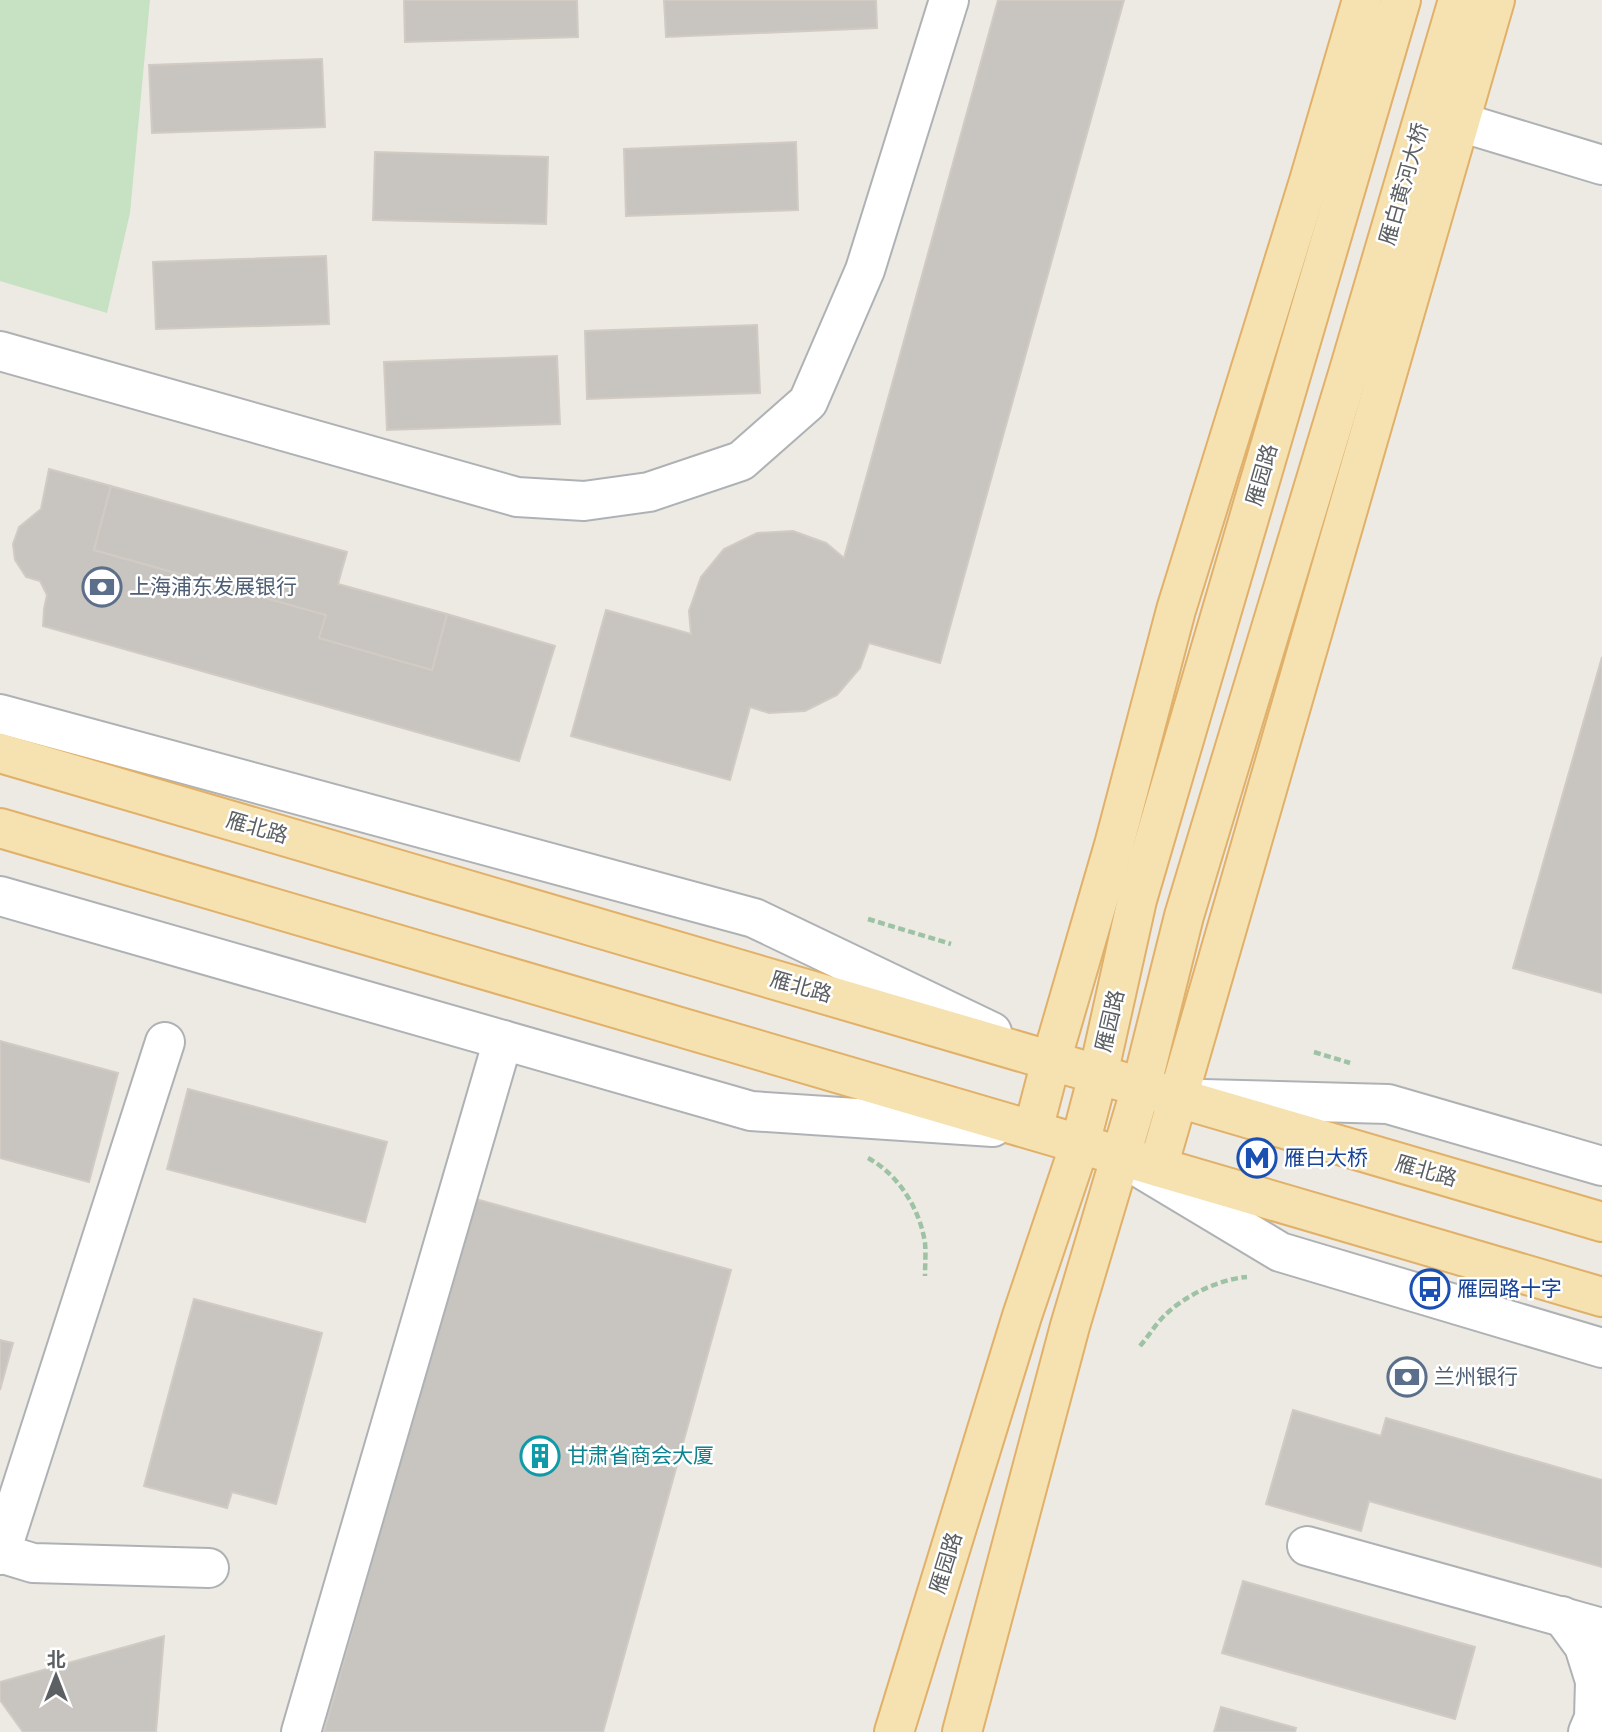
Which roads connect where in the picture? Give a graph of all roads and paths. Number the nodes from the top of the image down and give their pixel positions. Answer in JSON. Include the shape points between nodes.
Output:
{"nodes":[{"id":1,"x":949,"y":0,"type":"edge"},
{"id":2,"x":1362,"y":0,"type":"edge"},
{"id":3,"x":1401,"y":0,"type":"edge"},
{"id":4,"x":1458,"y":0,"type":"edge"},
{"id":5,"x":1495,"y":0,"type":"edge"},
{"id":6,"x":1460,"y":122,"type":"junction"},
{"id":7,"x":1602,"y":165,"type":"edge"},
{"id":8,"x":0,"y":351,"type":"edge"},
{"id":9,"x":0,"y":714,"type":"edge"},
{"id":10,"x":0,"y":753,"type":"edge"},
{"id":11,"x":0,"y":828,"type":"edge"},
{"id":12,"x":0,"y":897,"type":"edge"},
{"id":13,"x":868,"y":919,"type":"dead end"},
{"id":14,"x":951,"y":944,"type":"dead end"},
{"id":15,"x":503,"y":1040,"type":"junction"},
{"id":16,"x":165,"y":1042,"type":"dead end"},
{"id":17,"x":1051,"y":1060,"type":"junction"},
{"id":18,"x":1098,"y":1075,"type":"junction"},
{"id":19,"x":1141,"y":1088,"type":"junction"},
{"id":20,"x":1178,"y":1098,"type":"junction"},
{"id":21,"x":1033,"y":1130,"type":"junction"},
{"id":22,"x":1080,"y":1144,"type":"junction"},
{"id":23,"x":862,"y":1156,"type":"dead end"},
{"id":24,"x":1120,"y":1156,"type":"junction"},
{"id":25,"x":1602,"y":1166,"type":"edge"},
{"id":26,"x":1158,"y":1167,"type":"junction"},
{"id":27,"x":1602,"y":1222,"type":"edge"},
{"id":28,"x":925,"y":1276,"type":"dead end"},
{"id":29,"x":1259,"y":1276,"type":"dead end"},
{"id":30,"x":1602,"y":1297,"type":"edge"},
{"id":31,"x":1140,"y":1346,"type":"dead end"},
{"id":32,"x":1602,"y":1348,"type":"edge"},
{"id":33,"x":1307,"y":1546,"type":"dead end"},
{"id":34,"x":0,"y":1554,"type":"edge"},
{"id":35,"x":209,"y":1567,"type":"dead end"},
{"id":36,"x":1562,"y":1616,"type":"junction"},
{"id":37,"x":1602,"y":1628,"type":"edge"},
{"id":38,"x":301,"y":1732,"type":"edge"},
{"id":39,"x":894,"y":1732,"type":"edge"},
{"id":40,"x":962,"y":1732,"type":"edge"},
{"id":41,"x":1588,"y":1732,"type":"edge"}],
"edges":[{"from":1,"to":8,"type":"street","via":[[865,270],[808,402],[741,461],[649,492],[584,501],[517,497]]},
{"from":2,"to":17,"type":"main road","name":"雁园路","via":[[1176,610]]},
{"from":3,"to":18,"type":"main road","name":"雁园路","via":[[1137,901]]},
{"from":4,"to":19,"type":"main road","name":"雁白黄河大桥","via":[[1184,916]]},
{"from":5,"to":6,"type":"main road"},
{"from":6,"to":7,"type":"street"},
{"from":6,"to":20,"type":"main road"},
{"from":9,"to":17,"type":"street","via":[[754,918]]},
{"from":10,"to":17,"type":"main road","name":"雁北路"},
{"from":11,"to":21,"type":"main road"},
{"from":12,"to":15,"type":"street"},
{"from":13,"to":14,"type":"path"},
{"from":15,"to":21,"type":"street","via":[[751,1111]]},
{"from":15,"to":38,"type":"street"},
{"from":16,"to":34,"type":"street"},
{"from":17,"to":18,"type":"main road","name":"雁北路"},
{"from":17,"to":21,"type":"main road","name":"雁园路"},
{"from":18,"to":19,"type":"main road","name":"雁北路"},
{"from":18,"to":22,"type":"main road","name":"雁园路"},
{"from":19,"to":20,"type":"main road","name":"雁北路"},
{"from":19,"to":24,"type":"main road"},
{"from":20,"to":25,"type":"street","via":[[1388,1104]]},
{"from":20,"to":26,"type":"main road"},
{"from":20,"to":27,"type":"main road","name":"雁北路"},
{"from":21,"to":22,"type":"main road"},
{"from":22,"to":24,"type":"main road"},
{"from":22,"to":39,"type":"main road","name":"雁园路"},
{"from":23,"to":28,"type":"path","via":[[898,1182],[915,1211],[925,1243]]},
{"from":24,"to":26,"type":"main road"},
{"from":24,"to":32,"type":"street","via":[[1280,1251]]},
{"from":24,"to":40,"type":"main road"},
{"from":26,"to":30,"type":"main road"},
{"from":29,"to":31,"type":"path","via":[[1233,1278],[1196,1292],[1164,1315]]},
{"from":33,"to":36,"type":"street"},
{"from":34,"to":35,"type":"street","via":[[33,1563]]},
{"from":36,"to":37,"type":"street"},
{"from":36,"to":41,"type":"street","via":[[1584,1646],[1595,1681],[1594,1718]]}]}
